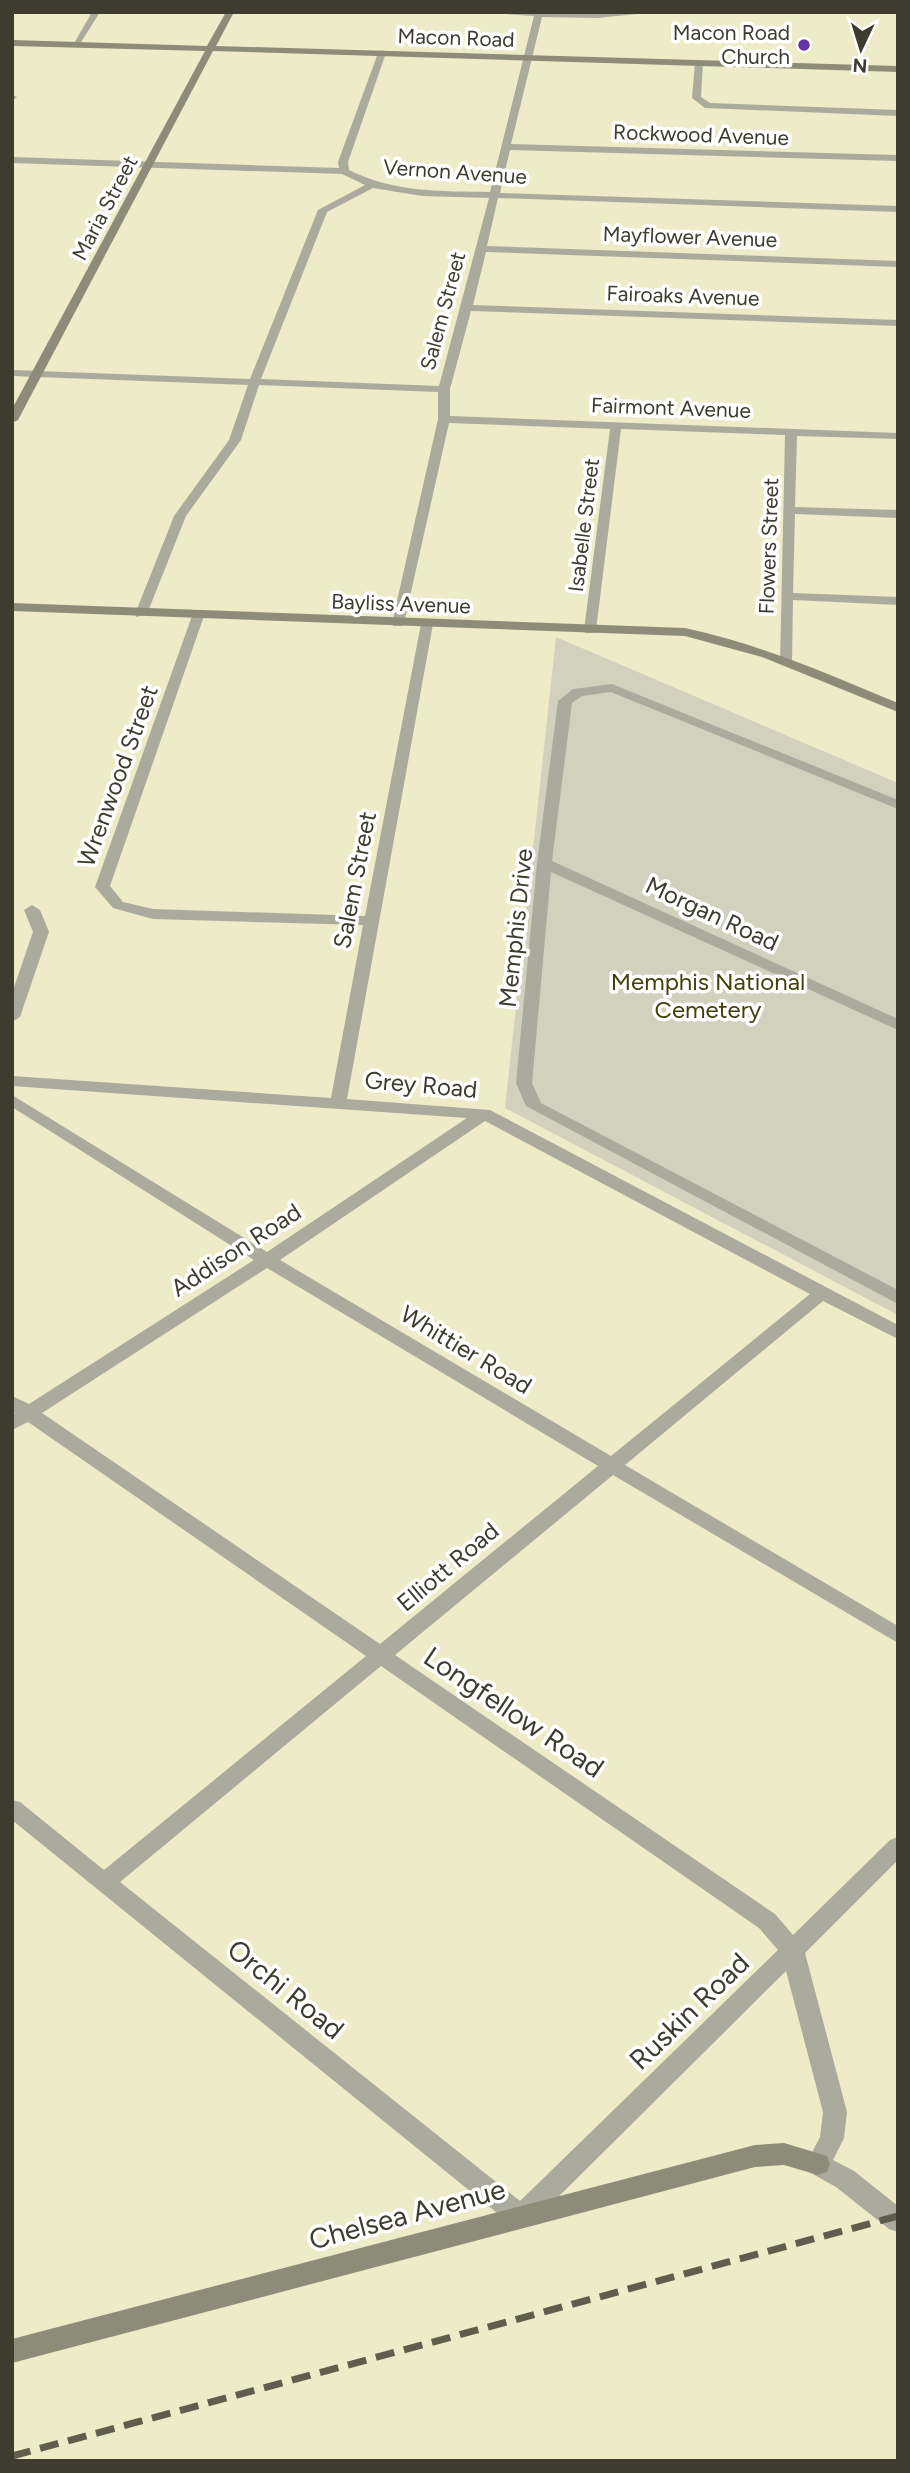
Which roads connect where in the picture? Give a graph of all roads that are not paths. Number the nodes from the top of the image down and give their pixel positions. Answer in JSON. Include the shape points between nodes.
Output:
{"nodes":[{"id":1,"x":96,"y":12,"type":"edge"},
{"id":2,"x":230,"y":12,"type":"edge"},
{"id":3,"x":479,"y":12,"type":"edge"},
{"id":4,"x":653,"y":12,"type":"edge"},
{"id":5,"x":539,"y":13,"type":"edge"},
{"id":6,"x":12,"y":43,"type":"edge"},
{"id":7,"x":75,"y":45,"type":"junction"},
{"id":8,"x":210,"y":49,"type":"junction"},
{"id":9,"x":382,"y":53,"type":"junction"},
{"id":10,"x":530,"y":58,"type":"junction"},
{"id":11,"x":699,"y":63,"type":"junction"},
{"id":12,"x":898,"y":69,"type":"edge"},
{"id":13,"x":898,"y":113,"type":"edge"},
{"id":14,"x":504,"y":147,"type":"junction"},
{"id":15,"x":898,"y":158,"type":"edge"},
{"id":16,"x":12,"y":160,"type":"edge"},
{"id":17,"x":151,"y":164,"type":"junction"},
{"id":18,"x":344,"y":171,"type":"junction"},
{"id":19,"x":372,"y":185,"type":"junction"},
{"id":20,"x":493,"y":196,"type":"junction"},
{"id":21,"x":898,"y":209,"type":"edge"},
{"id":22,"x":482,"y":249,"type":"junction"},
{"id":23,"x":898,"y":264,"type":"edge"},
{"id":24,"x":467,"y":308,"type":"junction"},
{"id":25,"x":898,"y":323,"type":"edge"},
{"id":26,"x":12,"y":373,"type":"edge"},
{"id":27,"x":37,"y":374,"type":"junction"},
{"id":28,"x":255,"y":382,"type":"junction"},
{"id":29,"x":444,"y":388,"type":"junction"},
{"id":30,"x":444,"y":419,"type":"junction"},
{"id":31,"x":12,"y":420,"type":"edge"},
{"id":32,"x":616,"y":426,"type":"junction"},
{"id":33,"x":791,"y":432,"type":"junction"},
{"id":34,"x":898,"y":436,"type":"edge"},
{"id":35,"x":789,"y":510,"type":"junction"},
{"id":36,"x":898,"y":514,"type":"edge"},
{"id":37,"x":786,"y":596,"type":"junction"},
{"id":38,"x":898,"y":601,"type":"edge"},
{"id":39,"x":12,"y":607,"type":"edge"},
{"id":40,"x":141,"y":614,"type":"junction"},
{"id":41,"x":198,"y":616,"type":"junction"},
{"id":42,"x":398,"y":623,"type":"junction"},
{"id":43,"x":427,"y":624,"type":"junction"},
{"id":44,"x":590,"y":630,"type":"junction"},
{"id":45,"x":785,"y":661,"type":"junction"},
{"id":46,"x":898,"y":708,"type":"edge"},
{"id":47,"x":898,"y":805,"type":"edge"},
{"id":48,"x":544,"y":863,"type":"junction"},
{"id":49,"x":32,"y":910,"type":"dead end"},
{"id":50,"x":370,"y":921,"type":"junction"},
{"id":51,"x":12,"y":1017,"type":"edge"},
{"id":52,"x":898,"y":1025,"type":"edge"},
{"id":53,"x":12,"y":1081,"type":"edge"},
{"id":54,"x":12,"y":1100,"type":"edge"},
{"id":55,"x":338,"y":1103,"type":"junction"},
{"id":56,"x":484,"y":1114,"type":"junction"},
{"id":57,"x":267,"y":1260,"type":"junction"},
{"id":58,"x":823,"y":1292,"type":"junction"},
{"id":59,"x":898,"y":1298,"type":"edge"},
{"id":60,"x":898,"y":1333,"type":"edge"},
{"id":61,"x":18,"y":1413,"type":"edge"},
{"id":62,"x":611,"y":1466,"type":"junction"},
{"id":63,"x":898,"y":1636,"type":"edge"},
{"id":64,"x":381,"y":1657,"type":"junction"},
{"id":65,"x":12,"y":1808,"type":"edge"},
{"id":66,"x":898,"y":1846,"type":"edge"},
{"id":67,"x":106,"y":1881,"type":"junction"},
{"id":68,"x":793,"y":1952,"type":"junction"},
{"id":69,"x":818,"y":2164,"type":"junction"},
{"id":70,"x":521,"y":2217,"type":"junction"},
{"id":71,"x":898,"y":2221,"type":"edge"},
{"id":72,"x":12,"y":2351,"type":"edge"}],
"edges":[{"from":1,"to":7,"type":"street"},
{"from":2,"to":8,"type":"street","name":"Maria Street"},
{"from":3,"to":5,"type":"street"},
{"from":4,"to":5,"type":"street","via":[[597,16]]},
{"from":5,"to":10,"type":"street","name":"Salem Street"},
{"from":6,"to":7,"type":"street","name":"Macon Road"},
{"from":7,"to":8,"type":"street","name":"Macon Road"},
{"from":8,"to":9,"type":"street","name":"Macon Road"},
{"from":8,"to":17,"type":"street","name":"Maria Street"},
{"from":9,"to":10,"type":"street","name":"Macon Road"},
{"from":9,"to":18,"type":"street","via":[[343,162]]},
{"from":10,"to":11,"type":"street","name":"Macon Road"},
{"from":10,"to":14,"type":"street","name":"Salem Street"},
{"from":11,"to":12,"type":"street","name":"Macon Road"},
{"from":11,"to":13,"type":"street","via":[[696,96],[704,105]]},
{"from":14,"to":15,"type":"street","name":"Rockwood Avenue"},
{"from":14,"to":20,"type":"street","name":"Salem Street"},
{"from":16,"to":17,"type":"street","name":"Vernon Avenue"},
{"from":17,"to":18,"type":"street","name":"Vernon Avenue"},
{"from":17,"to":27,"type":"street","name":"Maria Street"},
{"from":18,"to":19,"type":"street","name":"Vernon Avenue"},
{"from":19,"to":20,"type":"street","name":"Vernon Avenue"},
{"from":19,"to":28,"type":"street","via":[[323,210]]},
{"from":20,"to":21,"type":"street","name":"Vernon Avenue"},
{"from":20,"to":22,"type":"street","name":"Salem Street"},
{"from":22,"to":23,"type":"street","name":"Mayflower Avenue"},
{"from":22,"to":24,"type":"street","name":"Salem Street"},
{"from":24,"to":25,"type":"street","name":"Fairoaks Avenue"},
{"from":24,"to":29,"type":"street","name":"Salem Street"},
{"from":26,"to":27,"type":"street"},
{"from":27,"to":28,"type":"street"},
{"from":27,"to":31,"type":"street","name":"Maria Street"},
{"from":28,"to":29,"type":"street"},
{"from":28,"to":40,"type":"street","via":[[235,440],[180,516]]},
{"from":29,"to":30,"type":"street","name":"Salem Street"},
{"from":30,"to":32,"type":"street","name":"Fairmont Avenue"},
{"from":30,"to":42,"type":"street","name":"Salem Street"},
{"from":32,"to":33,"type":"street","name":"Fairmont Avenue"},
{"from":32,"to":44,"type":"street","name":"Isabelle Street"},
{"from":33,"to":34,"type":"street","name":"Fairmont Avenue"},
{"from":33,"to":35,"type":"street","name":"Flowers Street"},
{"from":35,"to":36,"type":"street"},
{"from":35,"to":37,"type":"street","name":"Flowers Street"},
{"from":37,"to":38,"type":"street"},
{"from":37,"to":45,"type":"street","name":"Flowers Street"},
{"from":39,"to":40,"type":"street","name":"Bayliss Avenue"},
{"from":40,"to":41,"type":"street","name":"Bayliss Avenue"},
{"from":41,"to":42,"type":"street","name":"Bayliss Avenue"},
{"from":41,"to":50,"type":"street","name":"Wrenwood Street","via":[[102,887],[118,905],[153,914]]},
{"from":42,"to":43,"type":"street","name":"Bayliss Avenue"},
{"from":43,"to":44,"type":"street","name":"Bayliss Avenue"},
{"from":43,"to":50,"type":"street","name":"Salem Street"},
{"from":44,"to":45,"type":"street","name":"Bayliss Avenue","via":[[685,632]]},
{"from":45,"to":46,"type":"street","name":"Bayliss Avenue"},
{"from":47,"to":48,"type":"street","name":"Memphis Drive","via":[[635,696],[612,688],[596,689],[578,692],[565,701]]},
{"from":48,"to":52,"type":"street","name":"Morgan Road"},
{"from":48,"to":59,"type":"street","name":"Memphis Drive","via":[[524,1083],[534,1106]]},
{"from":49,"to":51,"type":"street","via":[[41,932]]},
{"from":50,"to":55,"type":"street","name":"Salem Street"},
{"from":53,"to":55,"type":"street","name":"Grey Road"},
{"from":54,"to":57,"type":"street","name":"Whittier Road"},
{"from":55,"to":56,"type":"street","name":"Grey Road"},
{"from":56,"to":57,"type":"street","name":"Addison Road"},
{"from":56,"to":58,"type":"street","name":"Grey Road"},
{"from":57,"to":61,"type":"street","name":"Addison Road"},
{"from":57,"to":62,"type":"street","name":"Whittier Road"},
{"from":58,"to":60,"type":"street","name":"Grey Road"},
{"from":58,"to":62,"type":"street","name":"Elliott Road"},
{"from":61,"to":64,"type":"street","name":"Longfellow Road"},
{"from":62,"to":63,"type":"street","name":"Whittier Road"},
{"from":62,"to":64,"type":"street","name":"Elliott Road"},
{"from":64,"to":67,"type":"street","name":"Elliott Road"},
{"from":64,"to":68,"type":"street","name":"Longfellow Road","via":[[767,1921]]},
{"from":65,"to":67,"type":"street","name":"Orchi Road"},
{"from":66,"to":68,"type":"street","name":"Ruskin Road"},
{"from":67,"to":70,"type":"street","name":"Orchi Road"},
{"from":68,"to":69,"type":"street","name":"Longfellow Road","via":[[835,2112],[832,2138]]},
{"from":68,"to":70,"type":"street","name":"Ruskin Road"},
{"from":69,"to":70,"type":"street","name":"Chelsea Avenue","via":[[784,2154],[755,2156]]},
{"from":69,"to":71,"type":"street"},
{"from":70,"to":72,"type":"street","name":"Chelsea Avenue"}]}
